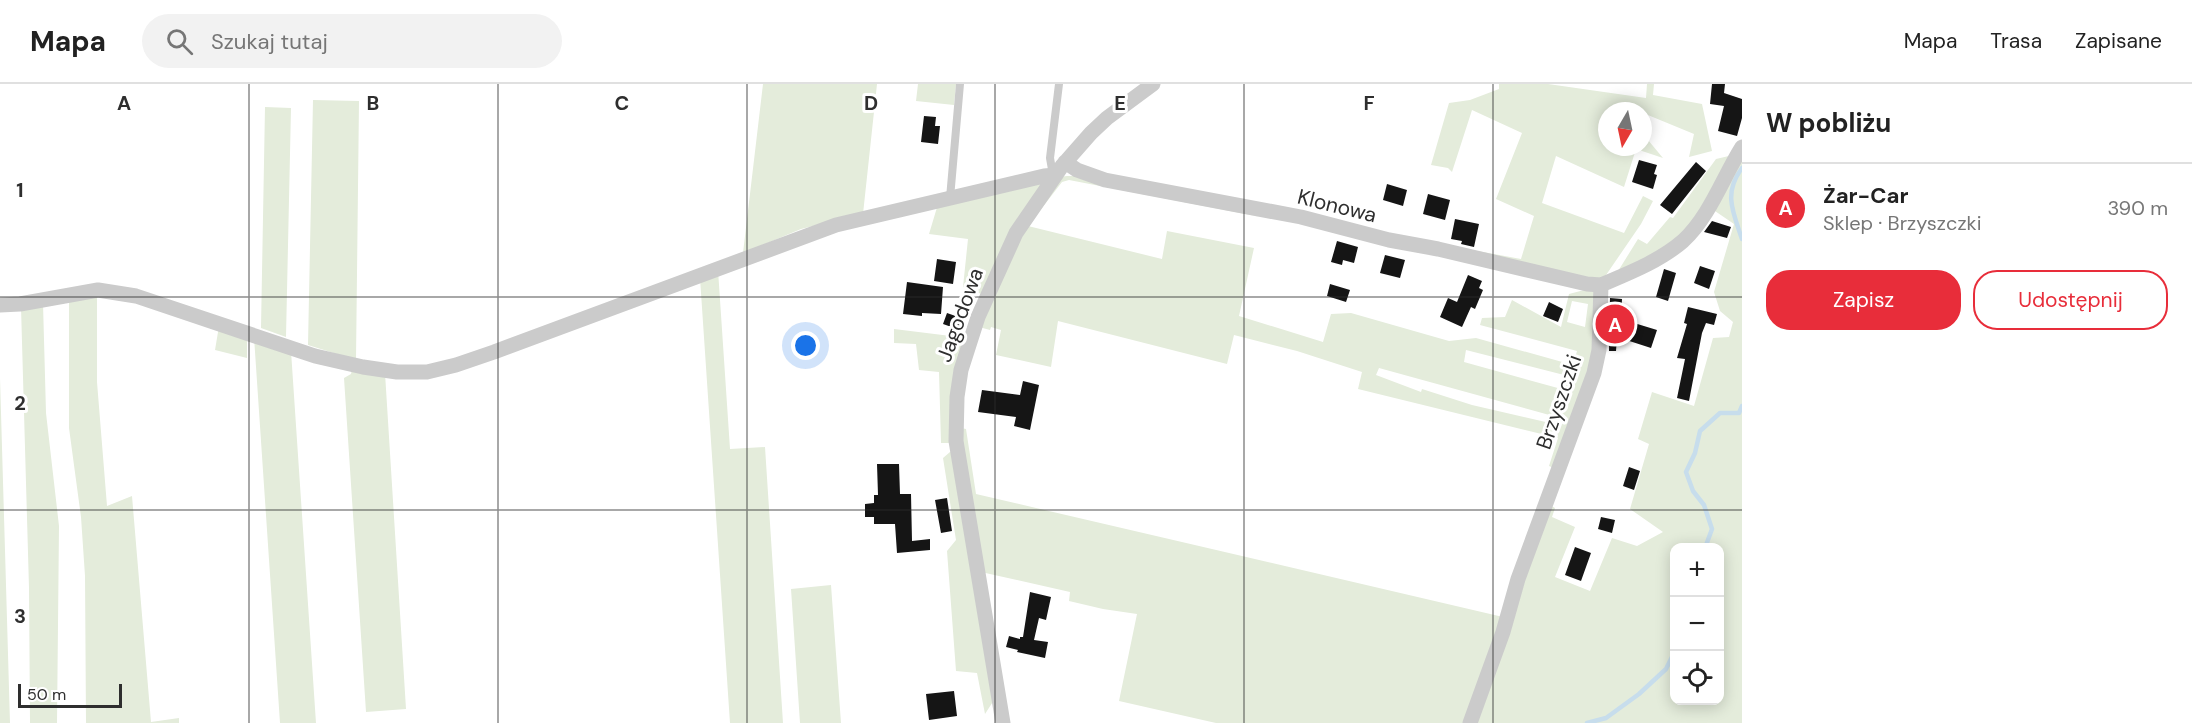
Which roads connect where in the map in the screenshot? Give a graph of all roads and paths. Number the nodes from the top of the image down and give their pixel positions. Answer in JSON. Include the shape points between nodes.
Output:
{"nodes":[{"id":1,"x":960,"y":84,"type":"edge"},
{"id":2,"x":1059,"y":84,"type":"edge"},
{"id":3,"x":1153,"y":84,"type":"edge"},
{"id":4,"x":1742,"y":147,"type":"edge"},
{"id":5,"x":1065,"y":162,"type":"junction"},
{"id":6,"x":1054,"y":175,"type":"junction"},
{"id":7,"x":950,"y":198,"type":"junction"},
{"id":8,"x":1601,"y":285,"type":"junction"},
{"id":9,"x":0,"y":305,"type":"edge"},
{"id":10,"x":1004,"y":723,"type":"edge"},
{"id":11,"x":1470,"y":723,"type":"edge"}],
"edges":[{"from":1,"to":7,"type":"lane"},
{"from":2,"to":6,"type":"lane","via":[[1050,158]]},
{"from":3,"to":5,"type":"street","name":"Jagodowa","via":[[1107,118]]},
{"from":4,"to":8,"type":"street","via":[[1708,208],[1684,240]]},
{"from":5,"to":6,"type":"street","name":"Jagodowa"},
{"from":5,"to":8,"type":"street","name":"Klonowa","via":[[1105,180],[1300,217]]},
{"from":6,"to":7,"type":"street"},
{"from":6,"to":10,"type":"street","name":"Jagodowa","via":[[1016,233],[983,305],[961,370],[957,397],[956,441]]},
{"from":7,"to":9,"type":"street","via":[[836,225],[494,352],[427,372],[385,370],[315,356],[136,296],[98,291]]},
{"from":8,"to":11,"type":"street","name":"Brzyszczki","via":[[1599,350],[1594,373]]}]}
